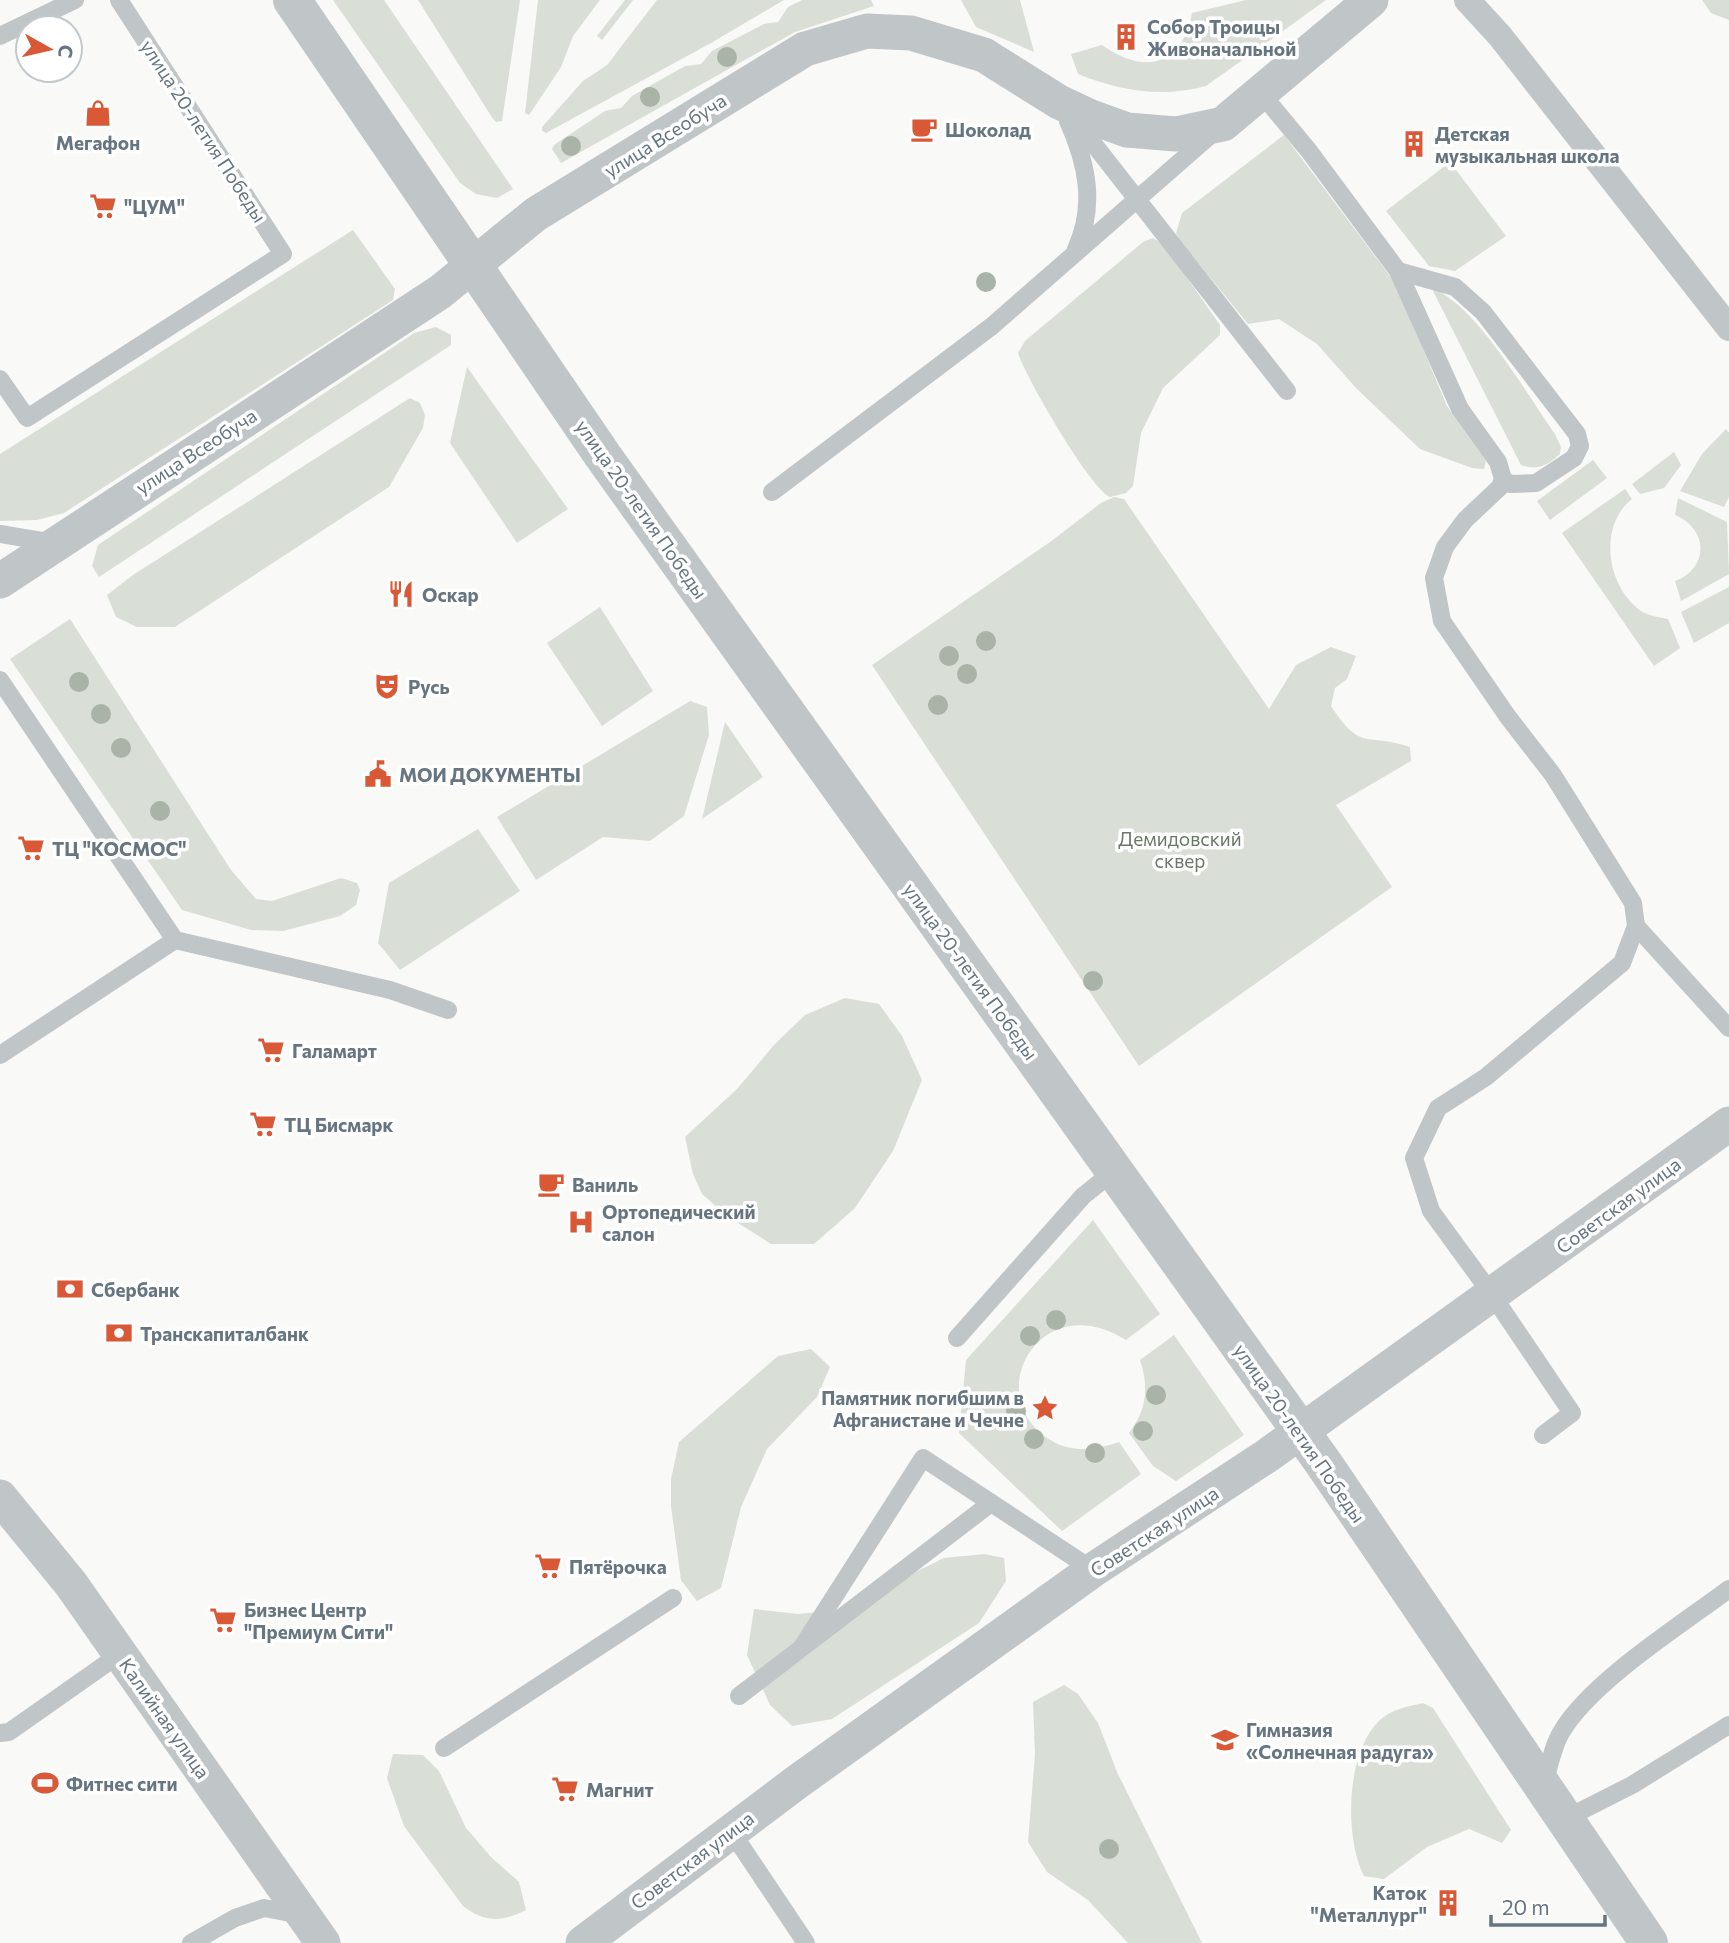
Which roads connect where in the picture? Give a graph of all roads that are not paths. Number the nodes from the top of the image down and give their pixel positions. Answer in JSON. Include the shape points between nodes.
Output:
{"nodes":[{"id":1,"x":75,"y":0,"type":"edge"},
{"id":2,"x":119,"y":0,"type":"edge"},
{"id":3,"x":292,"y":0,"type":"edge"},
{"id":4,"x":1371,"y":0,"type":"edge"},
{"id":5,"x":1467,"y":0,"type":"edge"},
{"id":6,"x":0,"y":36,"type":"edge"},
{"id":7,"x":1261,"y":93,"type":"junction"},
{"id":8,"x":1059,"y":102,"type":"junction"},
{"id":9,"x":1223,"y":124,"type":"junction"},
{"id":10,"x":1136,"y":199,"type":"junction"},
{"id":11,"x":1073,"y":254,"type":"junction"},
{"id":12,"x":474,"y":266,"type":"junction"},
{"id":13,"x":1398,"y":271,"type":"junction"},
{"id":14,"x":1729,"y":328,"type":"edge"},
{"id":15,"x":0,"y":379,"type":"edge"},
{"id":16,"x":1287,"y":391,"type":"dead end"},
{"id":17,"x":1503,"y":479,"type":"junction"},
{"id":18,"x":772,"y":492,"type":"dead end"},
{"id":19,"x":0,"y":534,"type":"edge"},
{"id":20,"x":54,"y":543,"type":"junction"},
{"id":21,"x":0,"y":581,"type":"edge"},
{"id":22,"x":0,"y":681,"type":"edge"},
{"id":23,"x":1636,"y":926,"type":"junction"},
{"id":24,"x":174,"y":940,"type":"junction"},
{"id":25,"x":448,"y":1010,"type":"dead end"},
{"id":26,"x":1729,"y":1028,"type":"edge"},
{"id":27,"x":0,"y":1055,"type":"edge"},
{"id":28,"x":1729,"y":1124,"type":"edge"},
{"id":29,"x":1114,"y":1171,"type":"junction"},
{"id":30,"x":1493,"y":1296,"type":"junction"},
{"id":31,"x":957,"y":1338,"type":"dead end"},
{"id":32,"x":1300,"y":1432,"type":"junction"},
{"id":33,"x":1543,"y":1435,"type":"dead end"},
{"id":34,"x":0,"y":1497,"type":"edge"},
{"id":35,"x":991,"y":1503,"type":"junction"},
{"id":36,"x":1093,"y":1570,"type":"junction"},
{"id":37,"x":1729,"y":1589,"type":"edge"},
{"id":38,"x":673,"y":1598,"type":"dead end"},
{"id":39,"x":802,"y":1647,"type":"junction"},
{"id":40,"x":120,"y":1654,"type":"junction"},
{"id":41,"x":739,"y":1696,"type":"dead end"},
{"id":42,"x":1729,"y":1725,"type":"edge"},
{"id":43,"x":0,"y":1732,"type":"edge"},
{"id":44,"x":444,"y":1748,"type":"dead end"},
{"id":45,"x":1543,"y":1787,"type":"junction"},
{"id":46,"x":1565,"y":1819,"type":"junction"},
{"id":47,"x":731,"y":1831,"type":"junction"},
{"id":48,"x":314,"y":1929,"type":"edge"},
{"id":49,"x":191,"y":1943,"type":"edge"},
{"id":50,"x":583,"y":1943,"type":"edge"},
{"id":51,"x":806,"y":1943,"type":"edge"},
{"id":52,"x":1649,"y":1943,"type":"edge"}],
"edges":[{"from":1,"to":6,"type":"lane"},
{"from":2,"to":15,"type":"lane","name":"улица 20-летия Победы","via":[[283,254],[27,418]]},
{"from":3,"to":12,"type":"street","name":"улица 20-летия Победы"},
{"from":4,"to":7,"type":"street","name":"улица Всеобуча"},
{"from":5,"to":14,"type":"street"},
{"from":7,"to":9,"type":"street","name":"улица Всеобуча"},
{"from":7,"to":13,"type":"lane"},
{"from":8,"to":9,"type":"street","name":"улица Всеобуча","via":[[1144,133],[1176,134]]},
{"from":8,"to":10,"type":"lane"},
{"from":8,"to":11,"type":"lane","via":[[1080,152],[1088,191],[1083,234]]},
{"from":8,"to":12,"type":"street","name":"улица Всеобуча","via":[[984,55],[947,42],[896,30],[843,36],[805,49],[536,214]]},
{"from":9,"to":10,"type":"lane"},
{"from":10,"to":11,"type":"lane"},
{"from":10,"to":16,"type":"lane"},
{"from":11,"to":18,"type":"lane","via":[[992,326]]},
{"from":12,"to":20,"type":"street","name":"улица Всеобуча"},
{"from":12,"to":29,"type":"street","name":"улица 20-летия Победы","via":[[610,466]]},
{"from":13,"to":17,"type":"lane","via":[[1460,409],[1498,461]]},
{"from":13,"to":17,"type":"lane","via":[[1455,288],[1483,312],[1577,433],[1580,446],[1574,458],[1536,483],[1510,484]]},
{"from":17,"to":23,"type":"lane","via":[[1444,547],[1434,578],[1442,621],[1598,843],[1633,903]]},
{"from":19,"to":20,"type":"lane"},
{"from":20,"to":21,"type":"street","name":"улица Всеобуча"},
{"from":22,"to":24,"type":"lane"},
{"from":23,"to":26,"type":"lane"},
{"from":23,"to":30,"type":"lane","via":[[1622,963],[1596,988],[1486,1077],[1438,1108],[1414,1158],[1431,1211]]},
{"from":24,"to":25,"type":"lane","via":[[390,990]]},
{"from":24,"to":27,"type":"lane"},
{"from":28,"to":30,"type":"street","name":"Советская улица"},
{"from":29,"to":31,"type":"lane","via":[[1083,1196]]},
{"from":29,"to":32,"type":"street","name":"улица 20-летия Победы"},
{"from":30,"to":32,"type":"street","name":"Советская улица"},
{"from":30,"to":33,"type":"lane","via":[[1572,1413]]},
{"from":32,"to":36,"type":"street","name":"Советская улица"},
{"from":32,"to":45,"type":"street","name":"улица 20-летия Победы"},
{"from":34,"to":40,"type":"street","name":"Калийная улица","via":[[71,1584]]},
{"from":35,"to":36,"type":"lane"},
{"from":35,"to":39,"type":"lane"},
{"from":35,"to":39,"type":"lane","via":[[923,1458]]},
{"from":36,"to":47,"type":"street","name":"Советская улица"},
{"from":37,"to":45,"type":"lane","via":[[1619,1672],[1573,1715],[1560,1733]]},
{"from":38,"to":44,"type":"lane"},
{"from":39,"to":41,"type":"lane"},
{"from":40,"to":43,"type":"lane","via":[[9,1732]]},
{"from":40,"to":48,"type":"street","name":"Калийная улица"},
{"from":42,"to":46,"type":"lane","via":[[1632,1785]]},
{"from":45,"to":46,"type":"street","name":"улица 20-летия Победы"},
{"from":46,"to":52,"type":"street","name":"улица 20-летия Победы"},
{"from":47,"to":50,"type":"street","name":"Советская улица"},
{"from":47,"to":51,"type":"lane"},
{"from":48,"to":49,"type":"lane","via":[[264,1908],[234,1918]]}]}
